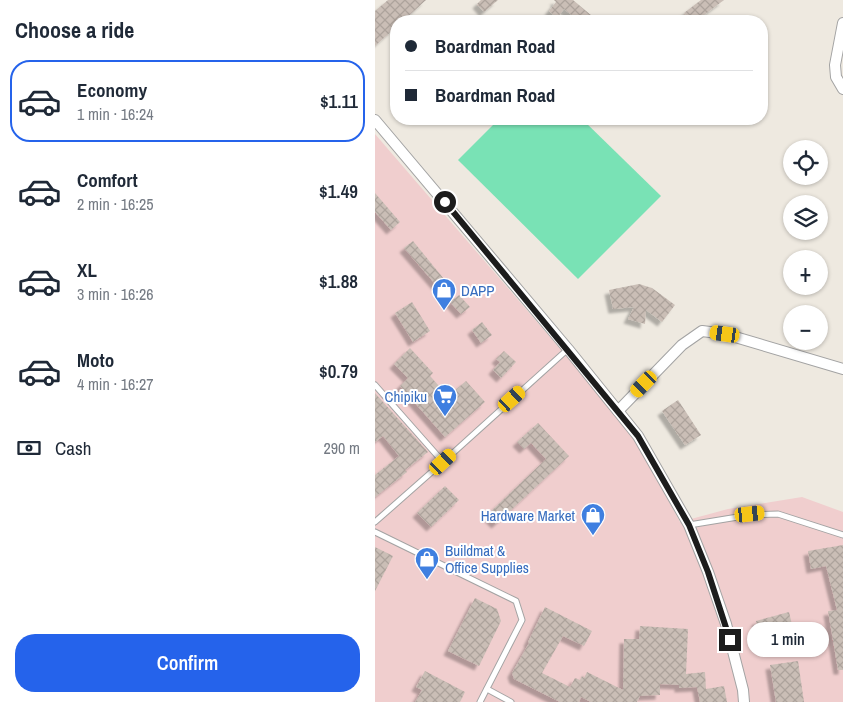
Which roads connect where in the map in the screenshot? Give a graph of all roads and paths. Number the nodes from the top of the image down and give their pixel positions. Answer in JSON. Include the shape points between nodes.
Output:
{"nodes":[{"id":1,"x":843,"y":23,"type":"edge"},
{"id":2,"x":843,"y":90,"type":"edge"},
{"id":3,"x":375,"y":120,"type":"edge"},
{"id":4,"x":568,"y":349,"type":"junction"},
{"id":5,"x":843,"y":369,"type":"edge"},
{"id":6,"x":375,"y":385,"type":"edge"},
{"id":7,"x":618,"y":411,"type":"junction"},
{"id":8,"x":443,"y":462,"type":"junction"},
{"id":9,"x":375,"y":522,"type":"edge"},
{"id":10,"x":689,"y":525,"type":"junction"},
{"id":11,"x":375,"y":532,"type":"edge"},
{"id":12,"x":843,"y":535,"type":"edge"},
{"id":13,"x":487,"y":689,"type":"junction"},
{"id":14,"x":480,"y":702,"type":"edge"},
{"id":15,"x":511,"y":702,"type":"edge"},
{"id":16,"x":744,"y":702,"type":"edge"}],
"edges":[{"from":1,"to":2,"type":"street","via":[[835,66],[836,77]]},
{"from":3,"to":4,"type":"street"},
{"from":4,"to":7,"type":"street"},
{"from":4,"to":8,"type":"lane"},
{"from":5,"to":7,"type":"street","via":[[725,334],[702,331],[682,345]]},
{"from":6,"to":8,"type":"lane"},
{"from":7,"to":10,"type":"street","via":[[638,436]]},
{"from":8,"to":9,"type":"lane"},
{"from":10,"to":12,"type":"lane","via":[[750,514],[778,514]]},
{"from":10,"to":16,"type":"street","via":[[726,624]]},
{"from":11,"to":13,"type":"lane","via":[[516,601],[522,620]]},
{"from":13,"to":14,"type":"lane"},
{"from":13,"to":15,"type":"lane"}]}
